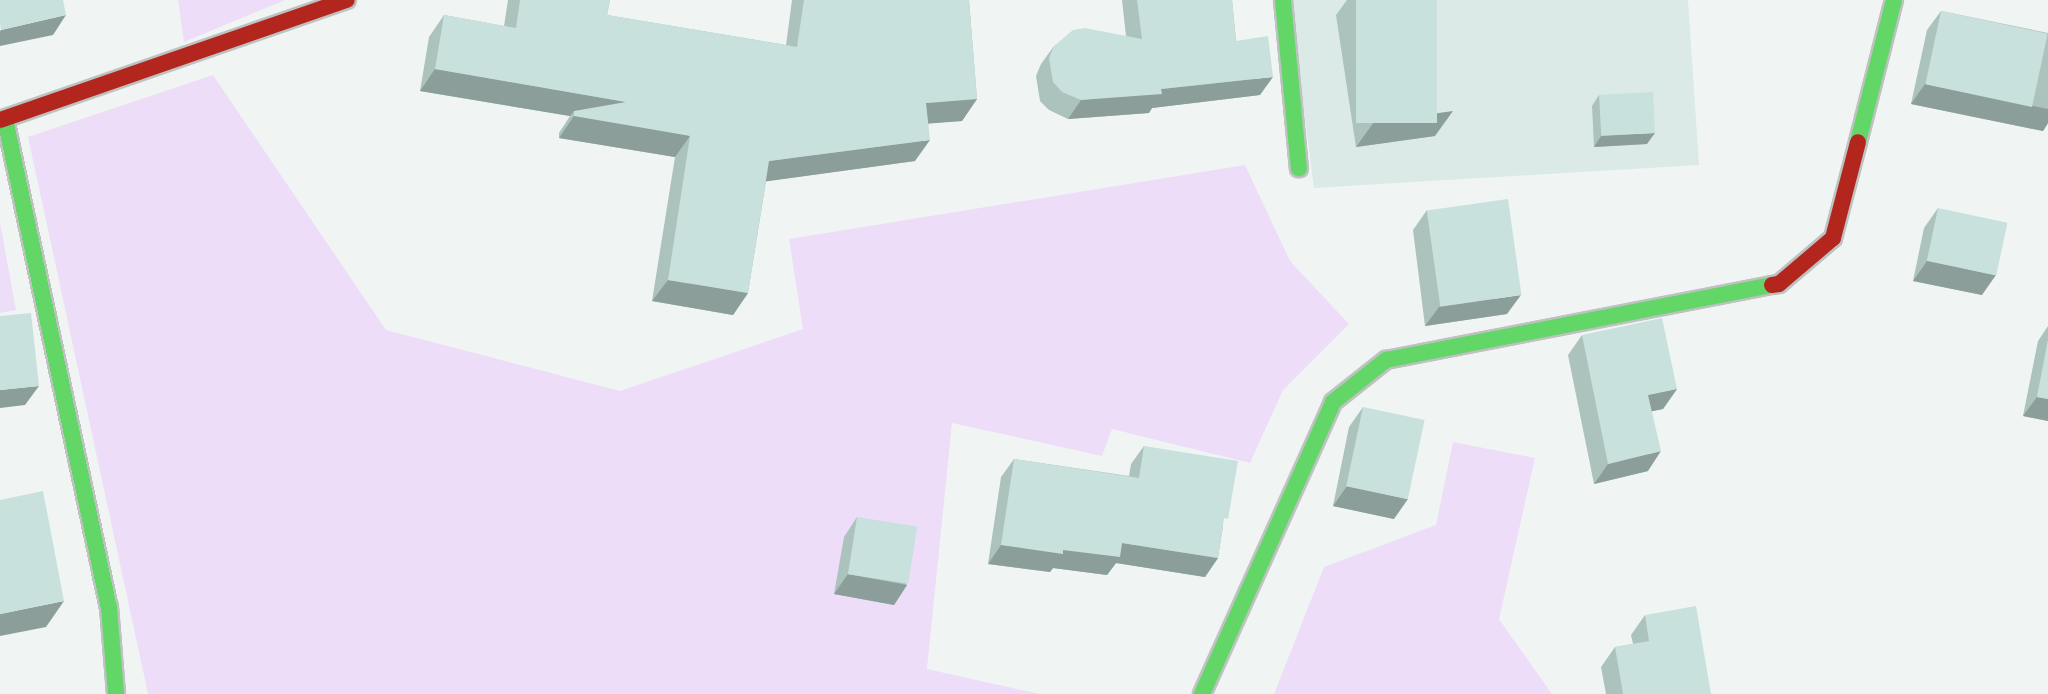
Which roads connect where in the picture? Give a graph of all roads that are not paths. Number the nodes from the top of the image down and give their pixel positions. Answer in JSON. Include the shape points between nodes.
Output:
{"nodes":[{"id":1,"x":347,"y":0,"type":"edge"},
{"id":2,"x":1283,"y":0,"type":"edge"},
{"id":3,"x":1894,"y":0,"type":"edge"},
{"id":4,"x":2,"y":119,"type":"edge"},
{"id":5,"x":1298,"y":168,"type":"dead end"},
{"id":6,"x":116,"y":694,"type":"edge"},
{"id":7,"x":1202,"y":694,"type":"edge"}],
"edges":[{"from":1,"to":4,"type":"street"},
{"from":2,"to":5,"type":"street"},
{"from":3,"to":7,"type":"street","via":[[1833,239],[1779,284],[1386,360],[1332,402]]},
{"from":4,"to":6,"type":"street","via":[[109,607]]}]}
